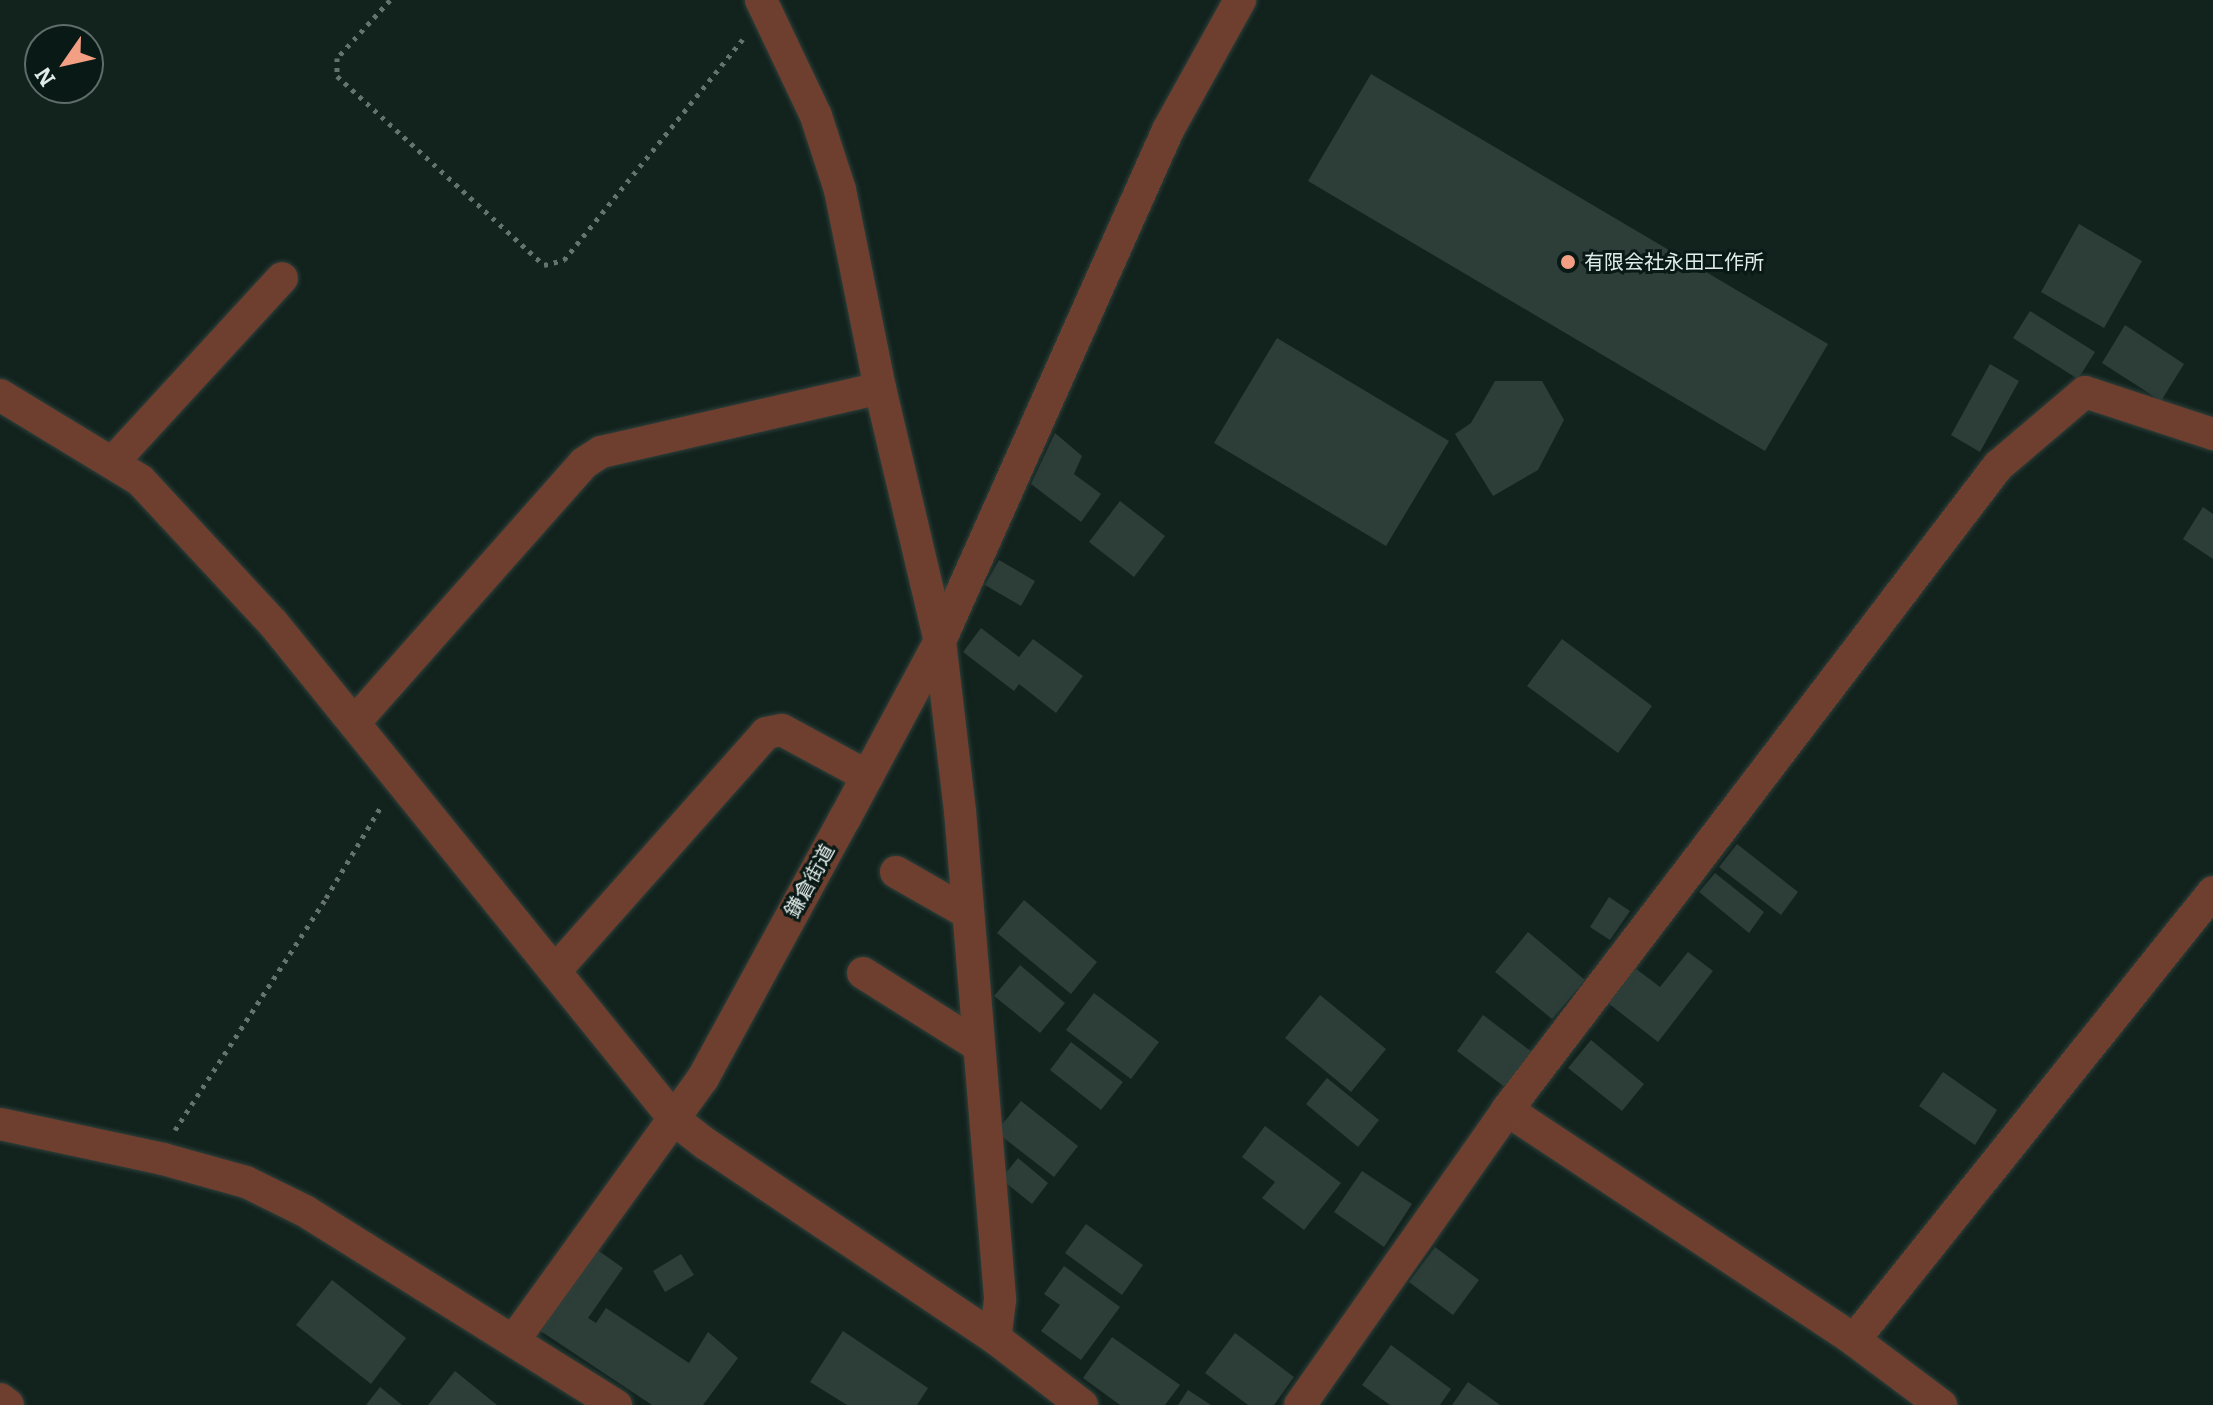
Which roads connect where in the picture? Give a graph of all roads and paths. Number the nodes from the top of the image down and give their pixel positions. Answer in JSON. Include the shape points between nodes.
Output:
{"nodes":[{"id":1,"x":390,"y":0,"type":"edge"},
{"id":2,"x":1240,"y":0,"type":"edge"},
{"id":3,"x":763,"y":5,"type":"edge"},
{"id":4,"x":282,"y":278,"type":"dead end"},
{"id":5,"x":880,"y":388,"type":"junction"},
{"id":6,"x":0,"y":395,"type":"edge"},
{"id":7,"x":2213,"y":434,"type":"edge"},
{"id":8,"x":112,"y":463,"type":"junction"},
{"id":9,"x":940,"y":641,"type":"junction"},
{"id":10,"x":354,"y":723,"type":"junction"},
{"id":11,"x":867,"y":776,"type":"junction"},
{"id":12,"x":398,"y":777,"type":"junction"},
{"id":13,"x":896,"y":872,"type":"dead end"},
{"id":14,"x":2213,"y":892,"type":"edge"},
{"id":15,"x":968,"y":913,"type":"junction"},
{"id":16,"x":555,"y":971,"type":"junction"},
{"id":17,"x":863,"y":973,"type":"dead end"},
{"id":18,"x":979,"y":1046,"type":"junction"},
{"id":19,"x":1507,"y":1110,"type":"junction"},
{"id":20,"x":675,"y":1120,"type":"junction"},
{"id":21,"x":0,"y":1124,"type":"edge"},
{"id":22,"x":157,"y":1158,"type":"junction"},
{"id":23,"x":995,"y":1338,"type":"junction"},
{"id":24,"x":514,"y":1340,"type":"junction"},
{"id":25,"x":1854,"y":1340,"type":"junction"},
{"id":26,"x":0,"y":1399,"type":"edge"},
{"id":27,"x":8,"y":1405,"type":"edge"},
{"id":28,"x":616,"y":1405,"type":"edge"},
{"id":29,"x":1082,"y":1405,"type":"edge"},
{"id":30,"x":1300,"y":1405,"type":"edge"},
{"id":31,"x":1941,"y":1405,"type":"edge"}],
"edges":[{"from":1,"to":3,"type":"path","via":[[337,58],[337,76],[544,265],[564,260]]},
{"from":2,"to":9,"type":"street","name":"鎌倉街道","via":[[1168,130]]},
{"from":3,"to":5,"type":"street","via":[[816,116],[840,190]]},
{"from":4,"to":8,"type":"street"},
{"from":5,"to":9,"type":"street"},
{"from":5,"to":10,"type":"street","via":[[601,452],[584,463]]},
{"from":6,"to":8,"type":"street"},
{"from":7,"to":19,"type":"street","via":[[2085,392],[1998,466]]},
{"from":8,"to":10,"type":"street","via":[[140,480],[263,612]]},
{"from":9,"to":11,"type":"street","name":"鎌倉街道"},
{"from":9,"to":15,"type":"street"},
{"from":10,"to":12,"type":"street"},
{"from":11,"to":16,"type":"street","via":[[782,730],[766,733]]},
{"from":11,"to":20,"type":"street","name":"鎌倉街道"},
{"from":12,"to":16,"type":"street"},
{"from":12,"to":22,"type":"path"},
{"from":13,"to":15,"type":"street"},
{"from":14,"to":25,"type":"street"},
{"from":15,"to":18,"type":"street"},
{"from":16,"to":20,"type":"street"},
{"from":17,"to":18,"type":"street"},
{"from":18,"to":23,"type":"street","via":[[1000,1300]]},
{"from":19,"to":25,"type":"street"},
{"from":19,"to":30,"type":"street"},
{"from":20,"to":23,"type":"street"},
{"from":20,"to":24,"type":"street","name":"鎌倉街道"},
{"from":21,"to":22,"type":"street"},
{"from":22,"to":24,"type":"street","via":[[246,1182],[305,1211]]},
{"from":23,"to":29,"type":"street"},
{"from":24,"to":28,"type":"street"},
{"from":25,"to":31,"type":"street"},
{"from":26,"to":27,"type":"street"}]}
